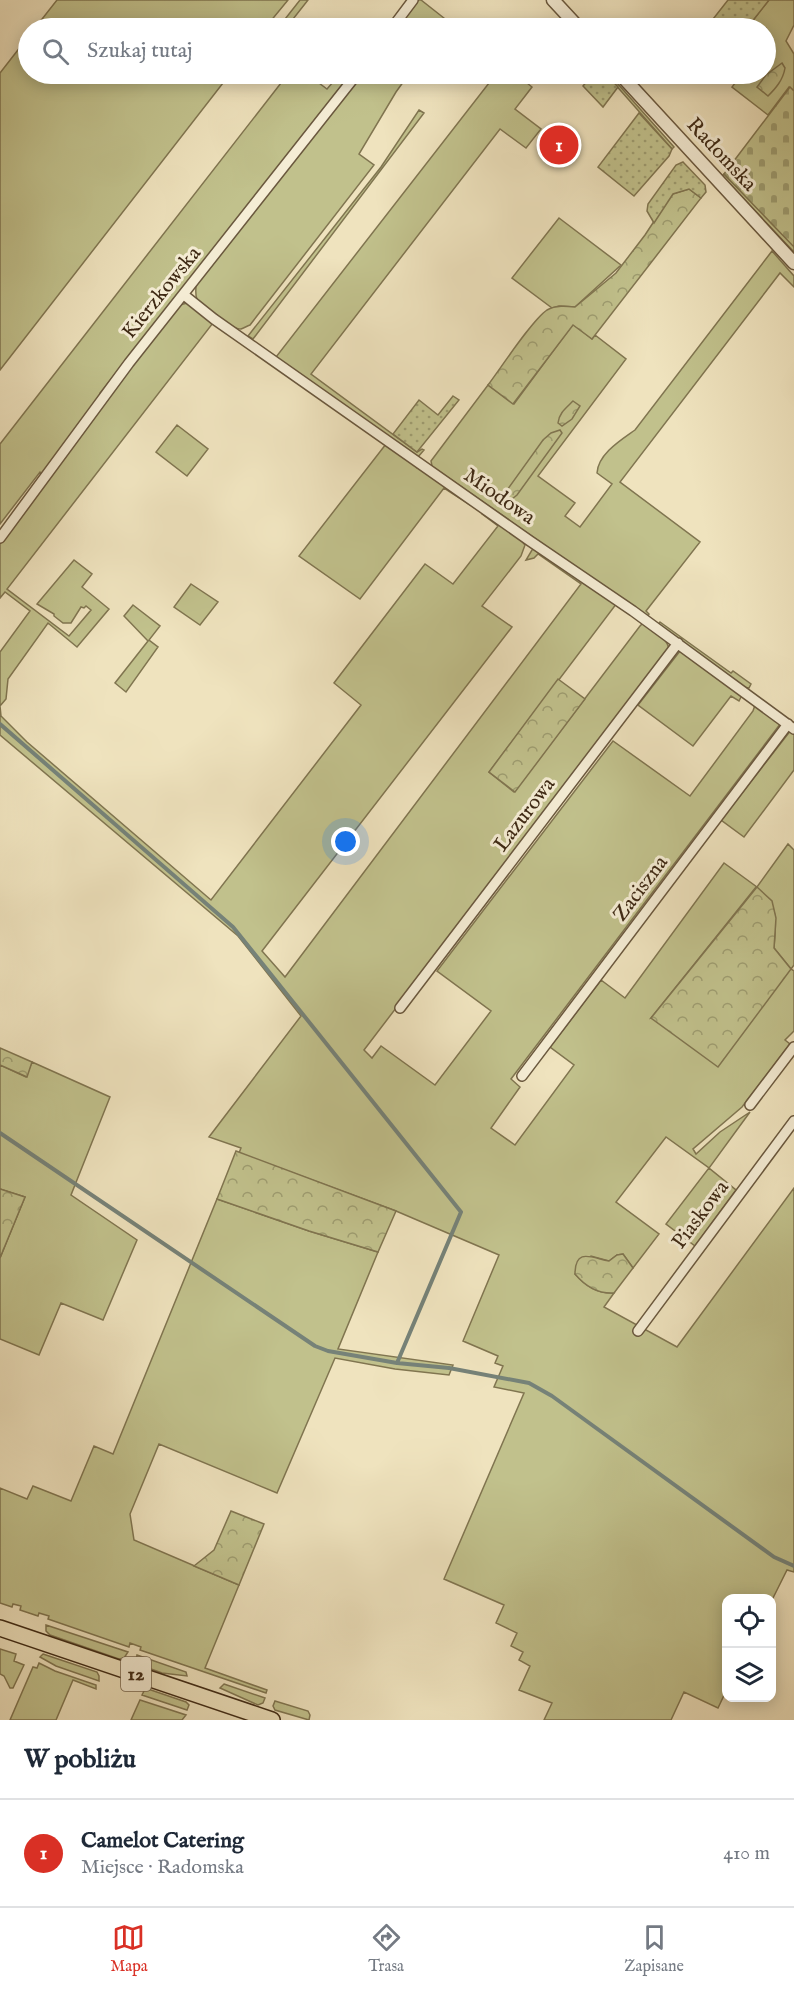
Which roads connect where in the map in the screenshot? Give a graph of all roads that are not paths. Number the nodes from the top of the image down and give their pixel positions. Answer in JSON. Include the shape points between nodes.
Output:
{"nodes":[{"id":1,"x":413,"y":0,"type":"edge"},
{"id":2,"x":553,"y":0,"type":"edge"},
{"id":3,"x":400,"y":18,"type":"edge"},
{"id":4,"x":570,"y":18,"type":"edge"},
{"id":5,"x":349,"y":84,"type":"edge"},
{"id":6,"x":629,"y":84,"type":"edge"},
{"id":7,"x":794,"y":262,"type":"edge"},
{"id":8,"x":184,"y":294,"type":"junction"},
{"id":9,"x":0,"y":538,"type":"edge"},
{"id":10,"x":678,"y":643,"type":"junction"},
{"id":11,"x":791,"y":726,"type":"edge"},
{"id":12,"x":400,"y":1008,"type":"dead end"},
{"id":13,"x":794,"y":1047,"type":"edge"},
{"id":14,"x":522,"y":1076,"type":"dead end"},
{"id":15,"x":750,"y":1105,"type":"dead end"},
{"id":16,"x":794,"y":1121,"type":"edge"},
{"id":17,"x":638,"y":1330,"type":"dead end"},
{"id":18,"x":0,"y":1628,"type":"edge"},
{"id":19,"x":272,"y":1720,"type":"edge"}],
"edges":[{"from":1,"to":3,"type":"street"},
{"from":2,"to":4,"type":"street"},
{"from":5,"to":8,"type":"street","name":"Kierzkowska"},
{"from":6,"to":7,"type":"street","name":"Radomska"},
{"from":8,"to":9,"type":"street","name":"Kierzkowska"},
{"from":8,"to":10,"type":"street","name":"Miodowa","via":[[214,319]]},
{"from":10,"to":11,"type":"street","name":"Miodowa"},
{"from":10,"to":12,"type":"street","name":"Lazurowa"},
{"from":11,"to":14,"type":"street","name":"Zaciszna"},
{"from":13,"to":15,"type":"street"},
{"from":16,"to":17,"type":"street","name":"Piaskowa"},
{"from":18,"to":19,"type":"main road","number":"12"}]}
